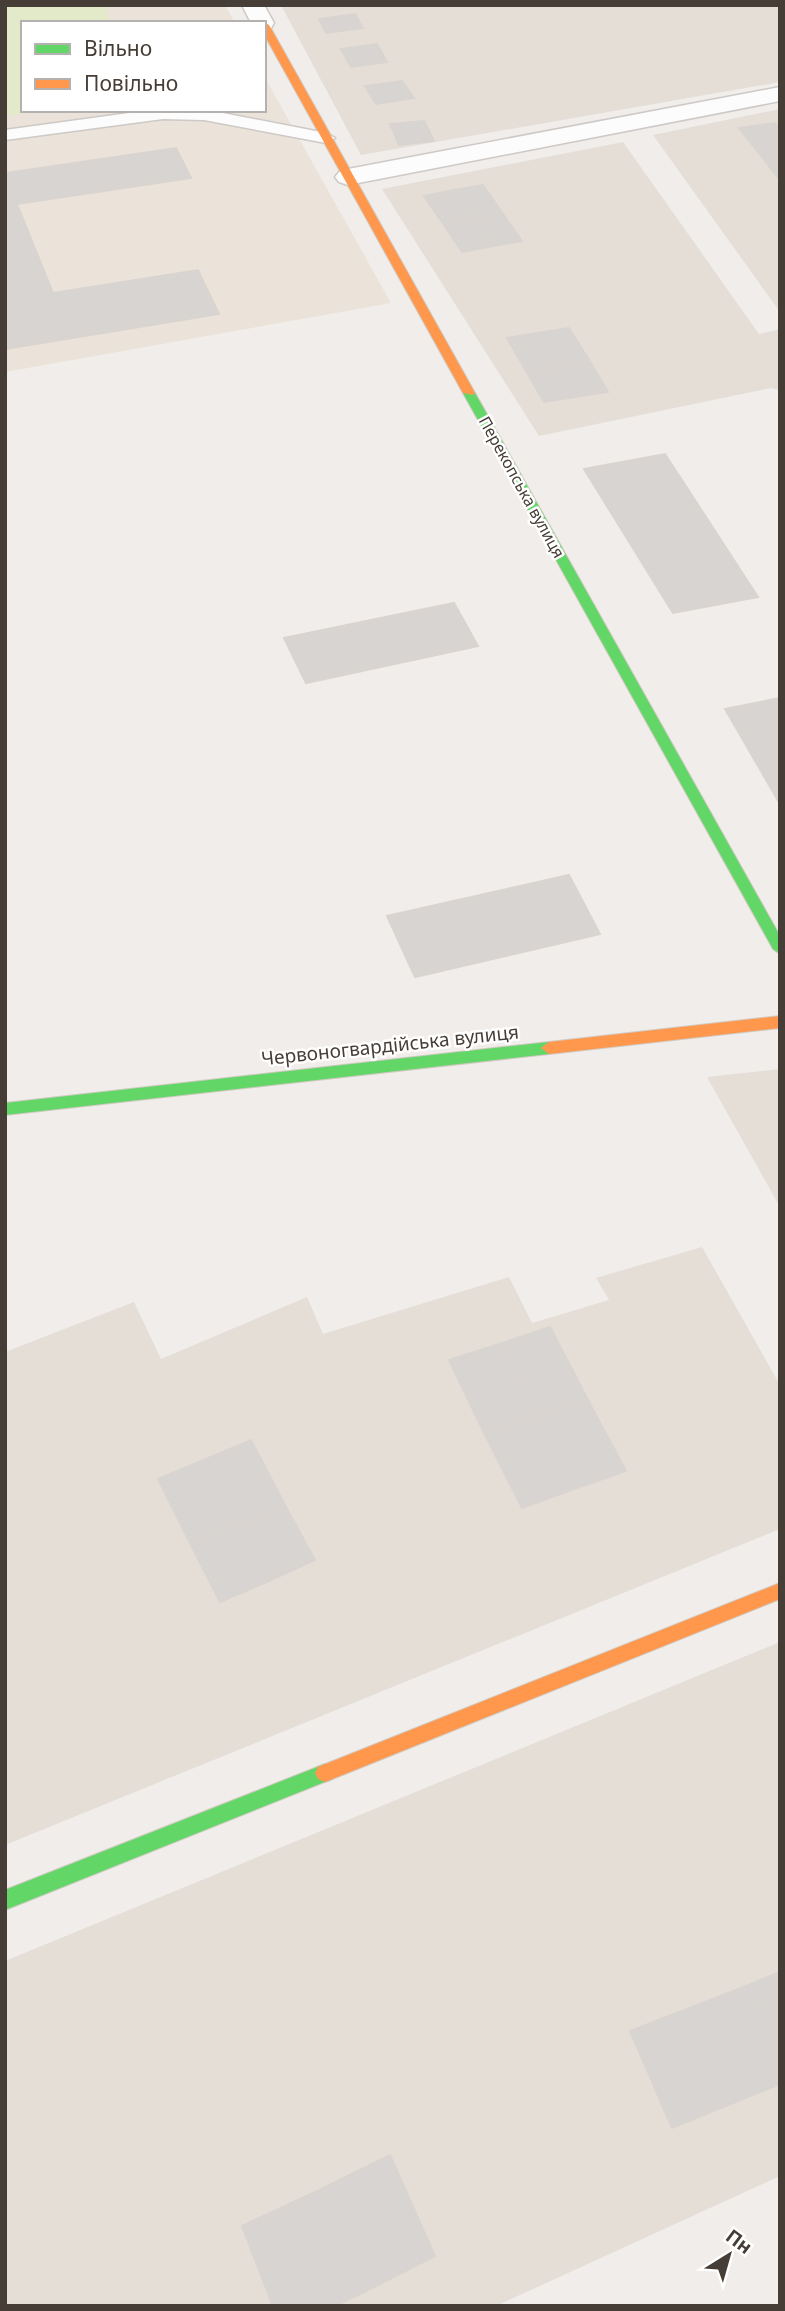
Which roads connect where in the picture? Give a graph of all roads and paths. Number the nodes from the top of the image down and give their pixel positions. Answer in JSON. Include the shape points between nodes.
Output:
{"nodes":[{"id":1,"x":253,"y":5,"type":"edge"},
{"id":2,"x":262,"y":21,"type":"edge"},
{"id":3,"x":266,"y":28,"type":"edge"},
{"id":4,"x":780,"y":94,"type":"edge"},
{"id":5,"x":5,"y":135,"type":"edge"},
{"id":6,"x":326,"y":138,"type":"junction"},
{"id":7,"x":348,"y":177,"type":"junction"},
{"id":8,"x":780,"y":949,"type":"edge"},
{"id":9,"x":780,"y":1022,"type":"edge"},
{"id":10,"x":5,"y":1110,"type":"edge"},
{"id":11,"x":780,"y":1591,"type":"edge"},
{"id":12,"x":5,"y":1900,"type":"edge"}],
"edges":[{"from":1,"to":2,"type":"street","name":"Перекопська вулиця"},
{"from":3,"to":6,"type":"street","name":"Перекопська вулиця"},
{"from":4,"to":7,"type":"street"},
{"from":5,"to":6,"type":"lane","via":[[163,114],[204,115]]},
{"from":6,"to":7,"type":"street","name":"Перекопська вулиця"},
{"from":7,"to":8,"type":"street","name":"Перекопська вулиця"},
{"from":9,"to":10,"type":"street","name":"Червоногвардійська вулиця"},
{"from":11,"to":12,"type":"street"}]}
